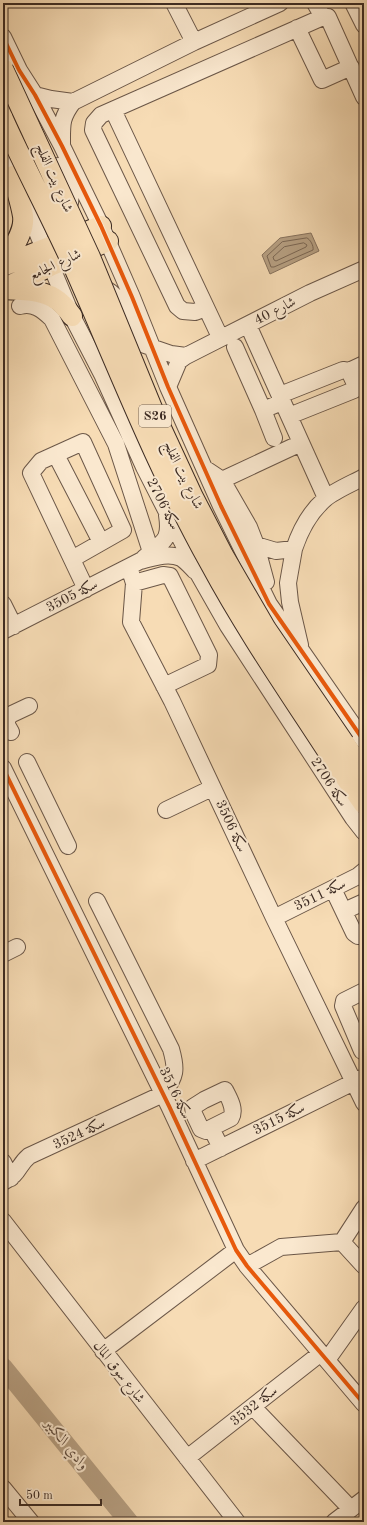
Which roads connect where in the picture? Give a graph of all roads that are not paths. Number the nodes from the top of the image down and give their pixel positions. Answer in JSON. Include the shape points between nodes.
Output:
{"nodes":[{"id":1,"x":174,"y":3,"type":"edge"},
{"id":2,"x":280,"y":3,"type":"edge"},
{"id":3,"x":354,"y":3,"type":"edge"},
{"id":4,"x":319,"y":10,"type":"edge"},
{"id":5,"x":364,"y":25,"type":"edge"},
{"id":6,"x":297,"y":28,"type":"junction"},
{"id":7,"x":3,"y":37,"type":"edge"},
{"id":8,"x":194,"y":42,"type":"junction"},
{"id":9,"x":351,"y":67,"type":"junction"},
{"id":10,"x":11,"y":69,"type":"edge"},
{"id":11,"x":35,"y":94,"type":"junction"},
{"id":12,"x":364,"y":96,"type":"edge"},
{"id":13,"x":73,"y":102,"type":"junction"},
{"id":14,"x":113,"y":110,"type":"junction"},
{"id":15,"x":3,"y":119,"type":"edge"},
{"id":16,"x":62,"y":146,"type":"junction"},
{"id":17,"x":3,"y":153,"type":"edge"},
{"id":18,"x":13,"y":176,"type":"junction"},
{"id":19,"x":104,"y":233,"type":"junction"},
{"id":20,"x":48,"y":257,"type":"junction"},
{"id":21,"x":3,"y":261,"type":"edge"},
{"id":22,"x":3,"y":266,"type":"edge"},
{"id":23,"x":364,"y":269,"type":"edge"},
{"id":24,"x":3,"y":289,"type":"edge"},
{"id":25,"x":20,"y":306,"type":"dead end"},
{"id":26,"x":206,"y":308,"type":"junction"},
{"id":27,"x":72,"y":316,"type":"junction"},
{"id":28,"x":248,"y":325,"type":"junction"},
{"id":29,"x":220,"y":337,"type":"junction"},
{"id":30,"x":235,"y":347,"type":"dead end"},
{"id":31,"x":153,"y":348,"type":"junction"},
{"id":32,"x":186,"y":356,"type":"junction"},
{"id":33,"x":364,"y":364,"type":"edge"},
{"id":34,"x":348,"y":371,"type":"junction"},
{"id":35,"x":102,"y":374,"type":"junction"},
{"id":36,"x":360,"y":384,"type":"edge"},
{"id":37,"x":168,"y":387,"type":"junction"},
{"id":38,"x":281,"y":398,"type":"junction"},
{"id":39,"x":263,"y":410,"type":"junction"},
{"id":40,"x":289,"y":416,"type":"junction"},
{"id":41,"x":274,"y":438,"type":"dead end"},
{"id":42,"x":301,"y":443,"type":"junction"},
{"id":43,"x":56,"y":455,"type":"junction"},
{"id":44,"x":204,"y":468,"type":"junction"},
{"id":45,"x":364,"y":477,"type":"edge"},
{"id":46,"x":222,"y":480,"type":"junction"},
{"id":47,"x":326,"y":498,"type":"junction"},
{"id":48,"x":167,"y":510,"type":"junction"},
{"id":49,"x":101,"y":542,"type":"junction"},
{"id":50,"x":256,"y":545,"type":"junction"},
{"id":51,"x":294,"y":549,"type":"junction"},
{"id":52,"x":72,"y":559,"type":"junction"},
{"id":53,"x":140,"y":560,"type":"junction"},
{"id":54,"x":199,"y":575,"type":"junction"},
{"id":55,"x":134,"y":583,"type":"junction"},
{"id":56,"x":86,"y":589,"type":"junction"},
{"id":57,"x":3,"y":604,"type":"edge"},
{"id":58,"x":269,"y":604,"type":"junction"},
{"id":59,"x":9,"y":628,"type":"edge"},
{"id":60,"x":301,"y":650,"type":"junction"},
{"id":61,"x":164,"y":686,"type":"junction"},
{"id":62,"x":29,"y":706,"type":"dead end"},
{"id":63,"x":11,"y":732,"type":"dead end"},
{"id":64,"x":364,"y":741,"type":"edge"},
{"id":65,"x":337,"y":749,"type":"junction"},
{"id":66,"x":27,"y":762,"type":"dead end"},
{"id":67,"x":3,"y":768,"type":"edge"},
{"id":68,"x":364,"y":772,"type":"edge"},
{"id":69,"x":212,"y":788,"type":"junction"},
{"id":70,"x":166,"y":810,"type":"dead end"},
{"id":71,"x":358,"y":811,"type":"edge"},
{"id":72,"x":364,"y":832,"type":"edge"},
{"id":73,"x":364,"y":838,"type":"edge"},
{"id":74,"x":68,"y":846,"type":"dead end"},
{"id":75,"x":364,"y":871,"type":"edge"},
{"id":76,"x":333,"y":889,"type":"junction"},
{"id":77,"x":97,"y":901,"type":"dead end"},
{"id":78,"x":364,"y":902,"type":"edge"},
{"id":79,"x":344,"y":911,"type":"junction"},
{"id":80,"x":274,"y":918,"type":"junction"},
{"id":81,"x":364,"y":936,"type":"edge"},
{"id":82,"x":363,"y":995,"type":"edge"},
{"id":83,"x":342,"y":1006,"type":"junction"},
{"id":84,"x":321,"y":1016,"type":"junction"},
{"id":85,"x":363,"y":1050,"type":"edge"},
{"id":86,"x":343,"y":1060,"type":"junction"},
{"id":87,"x":359,"y":1079,"type":"edge"},
{"id":88,"x":163,"y":1094,"type":"junction"},
{"id":89,"x":364,"y":1103,"type":"edge"},
{"id":90,"x":211,"y":1128,"type":"junction"},
{"id":91,"x":221,"y":1148,"type":"junction"},
{"id":92,"x":194,"y":1161,"type":"junction"},
{"id":93,"x":3,"y":1162,"type":"edge"},
{"id":94,"x":7,"y":1180,"type":"edge"},
{"id":95,"x":364,"y":1208,"type":"edge"},
{"id":96,"x":3,"y":1221,"type":"edge"},
{"id":97,"x":342,"y":1242,"type":"junction"},
{"id":98,"x":236,"y":1250,"type":"junction"},
{"id":99,"x":247,"y":1266,"type":"junction"},
{"id":100,"x":364,"y":1266,"type":"edge"},
{"id":101,"x":364,"y":1308,"type":"edge"},
{"id":102,"x":103,"y":1352,"type":"junction"},
{"id":103,"x":324,"y":1357,"type":"junction"},
{"id":104,"x":364,"y":1404,"type":"edge"},
{"id":105,"x":253,"y":1406,"type":"junction"},
{"id":106,"x":187,"y":1458,"type":"junction"},
{"id":107,"x":3,"y":1488,"type":"edge"},
{"id":108,"x":364,"y":1499,"type":"edge"},
{"id":109,"x":351,"y":1509,"type":"junction"},
{"id":110,"x":31,"y":1522,"type":"edge"},
{"id":111,"x":237,"y":1522,"type":"edge"},
{"id":112,"x":334,"y":1522,"type":"edge"}],
"edges":[{"from":1,"to":8,"type":"street"},
{"from":2,"to":8,"type":"street"},
{"from":3,"to":5,"type":"street"},
{"from":4,"to":6,"type":"street"},
{"from":4,"to":9,"type":"street","via":[[328,17]]},
{"from":6,"to":9,"type":"street","via":[[322,80]]},
{"from":6,"to":14,"type":"street"},
{"from":7,"to":10,"type":"street"},
{"from":8,"to":13,"type":"street"},
{"from":9,"to":12,"type":"street"},
{"from":10,"to":11,"type":"street"},
{"from":10,"to":17,"type":"street","via":[[25,102],[71,191],[70,203],[65,209],[53,212],[33,204],[9,156]]},
{"from":10,"to":65,"type":"main road","name":"شارع بيت الفلج","number":"S26","bridge":true,"via":[[154,413],[195,502],[223,555]]},
{"from":11,"to":13,"type":"street"},
{"from":11,"to":16,"type":"street"},
{"from":13,"to":16,"type":"street","via":[[64,113]]},
{"from":14,"to":26,"type":"street"},
{"from":14,"to":26,"type":"street","via":[[101,115],[94,123],[93,130],[176,306],[183,311],[195,312]]},
{"from":15,"to":65,"type":"main road","name":"شارع بيت الفلج","number":"S26","bridge":true,"via":[[72,263],[140,420],[209,562],[254,639]]},
{"from":16,"to":19,"type":"street"},
{"from":17,"to":18,"type":"street","name":"سكة 2706"},
{"from":18,"to":20,"type":"street","name":"سكة 2706"},
{"from":18,"to":21,"type":"main road","via":[[23,217],[12,251]]},
{"from":19,"to":20,"type":"main road","name":"شارع الجامع"},
{"from":19,"to":31,"type":"street"},
{"from":20,"to":22,"type":"main road","name":"شارع الجامع"},
{"from":20,"to":24,"type":"main road","name":"شارع الجامع"},
{"from":20,"to":27,"type":"street","name":"سكة 2706"},
{"from":23,"to":28,"type":"street","name":"40 شارع"},
{"from":24,"to":27,"type":"main road","via":[[31,291],[53,297]]},
{"from":25,"to":53,"type":"street","name":"سكة 3506","via":[[34,306],[43,310],[52,319],[116,444]]},
{"from":26,"to":29,"type":"street"},
{"from":27,"to":35,"type":"street","name":"سكة 2706"},
{"from":28,"to":29,"type":"street","name":"40 شارع"},
{"from":28,"to":38,"type":"street"},
{"from":29,"to":32,"type":"street","name":"40 شارع"},
{"from":30,"to":39,"type":"street"},
{"from":31,"to":32,"type":"street"},
{"from":31,"to":35,"type":"street","via":[[138,343],[121,301],[116,295],[100,285],[92,287],[82,294],[78,306],[101,362]]},
{"from":31,"to":37,"type":"street"},
{"from":32,"to":37,"type":"street","name":"40 شارع","via":[[179,361]]},
{"from":33,"to":34,"type":"street"},
{"from":34,"to":36,"type":"street"},
{"from":34,"to":38,"type":"street","via":[[343,370]]},
{"from":35,"to":48,"type":"street","name":"سكة 2706","via":[[144,467]]},
{"from":36,"to":40,"type":"street","via":[[354,390]]},
{"from":37,"to":44,"type":"street"},
{"from":38,"to":39,"type":"street"},
{"from":38,"to":40,"type":"street"},
{"from":39,"to":41,"type":"street"},
{"from":40,"to":42,"type":"street"},
{"from":42,"to":46,"type":"street"},
{"from":42,"to":47,"type":"street"},
{"from":43,"to":49,"type":"street"},
{"from":43,"to":49,"type":"street","via":[[83,442],[122,530]]},
{"from":43,"to":52,"type":"street","via":[[41,462],[32,473]]},
{"from":44,"to":46,"type":"street"},
{"from":44,"to":58,"type":"street"},
{"from":45,"to":47,"type":"street"},
{"from":46,"to":50,"type":"street"},
{"from":47,"to":51,"type":"street","via":[[309,518]]},
{"from":48,"to":53,"type":"street","name":"سكة 3505","via":[[167,538]]},
{"from":48,"to":54,"type":"street","name":"سكة 2706"},
{"from":49,"to":52,"type":"street"},
{"from":50,"to":51,"type":"street","via":[[276,551]]},
{"from":50,"to":58,"type":"street","via":[[266,580]]},
{"from":51,"to":60,"type":"street","via":[[288,583]]},
{"from":52,"to":56,"type":"street"},
{"from":53,"to":54,"type":"street","name":"سكة 3505","via":[[162,556],[181,558]]},
{"from":53,"to":55,"type":"street","name":"سكة 3506"},
{"from":53,"to":56,"type":"street","name":"سكة 3505"},
{"from":54,"to":71,"type":"street","name":"سكة 2706","via":[[228,626]]},
{"from":55,"to":61,"type":"street","name":"سكة 3506","via":[[130,622]]},
{"from":55,"to":61,"type":"street","via":[[163,575],[170,576],[209,655],[208,665]]},
{"from":56,"to":59,"type":"street","name":"سكة 3505"},
{"from":57,"to":59,"type":"street"},
{"from":58,"to":60,"type":"street"},
{"from":60,"to":64,"type":"street"},
{"from":61,"to":69,"type":"street","name":"سكة 3506"},
{"from":62,"to":63,"type":"street","via":[[7,718]]},
{"from":65,"to":68,"type":"main road","name":"شارع بيت الفلج","number":"S26"},
{"from":65,"to":71,"type":"main road","name":"شارع بيت الفلج","number":"S26"},
{"from":66,"to":74,"type":"street"},
{"from":67,"to":88,"type":"street","name":"سكة 3516"},
{"from":69,"to":70,"type":"street"},
{"from":69,"to":80,"type":"street","name":"سكة 3506"},
{"from":71,"to":72,"type":"street","name":"سكة 2706"},
{"from":71,"to":73,"type":"street"},
{"from":75,"to":76,"type":"street","name":"سكة 3511"},
{"from":76,"to":79,"type":"street"},
{"from":76,"to":80,"type":"street","name":"سكة 3511"},
{"from":77,"to":88,"type":"street","via":[[171,1049],[175,1064],[174,1075]]},
{"from":78,"to":79,"type":"street"},
{"from":79,"to":81,"type":"street","via":[[354,933]]},
{"from":80,"to":84,"type":"street","name":"سكة 3506"},
{"from":82,"to":83,"type":"street","via":[[344,1001]]},
{"from":83,"to":84,"type":"street"},
{"from":83,"to":85,"type":"street"},
{"from":84,"to":86,"type":"street","name":"سكة 3506"},
{"from":85,"to":86,"type":"street"},
{"from":86,"to":87,"type":"street","name":"سكة 3506"},
{"from":87,"to":89,"type":"street","name":"سكة 3506"},
{"from":87,"to":91,"type":"street","name":"سكة 3515"},
{"from":88,"to":92,"type":"street","name":"سكة 3516"},
{"from":88,"to":94,"type":"street","name":"سكة 3524","via":[[29,1156],[19,1171]]},
{"from":90,"to":90,"type":"street","via":[[201,1129],[193,1107],[222,1085],[233,1115]]},
{"from":90,"to":91,"type":"street"},
{"from":91,"to":92,"type":"street","name":"سكة 3515"},
{"from":92,"to":98,"type":"street","name":"سكة 3516"},
{"from":93,"to":94,"type":"street"},
{"from":95,"to":97,"type":"street"},
{"from":96,"to":102,"type":"street","name":"شارع سوق المال"},
{"from":97,"to":99,"type":"street","via":[[280,1247]]},
{"from":97,"to":100,"type":"street"},
{"from":98,"to":99,"type":"street","name":"سكة 3516"},
{"from":98,"to":102,"type":"street"},
{"from":99,"to":103,"type":"street","name":"سكة 3516"},
{"from":101,"to":103,"type":"street","name":"سكة 3532"},
{"from":102,"to":106,"type":"street","name":"شارع سوق المال"},
{"from":103,"to":104,"type":"street","name":"سكة 3516"},
{"from":103,"to":105,"type":"street","name":"سكة 3532"},
{"from":105,"to":106,"type":"street","name":"سكة 3532"},
{"from":105,"to":109,"type":"street"},
{"from":106,"to":111,"type":"street","name":"شارع سوق المال"},
{"from":107,"to":110,"type":"street"},
{"from":108,"to":109,"type":"street"},
{"from":109,"to":112,"type":"street"}]}
